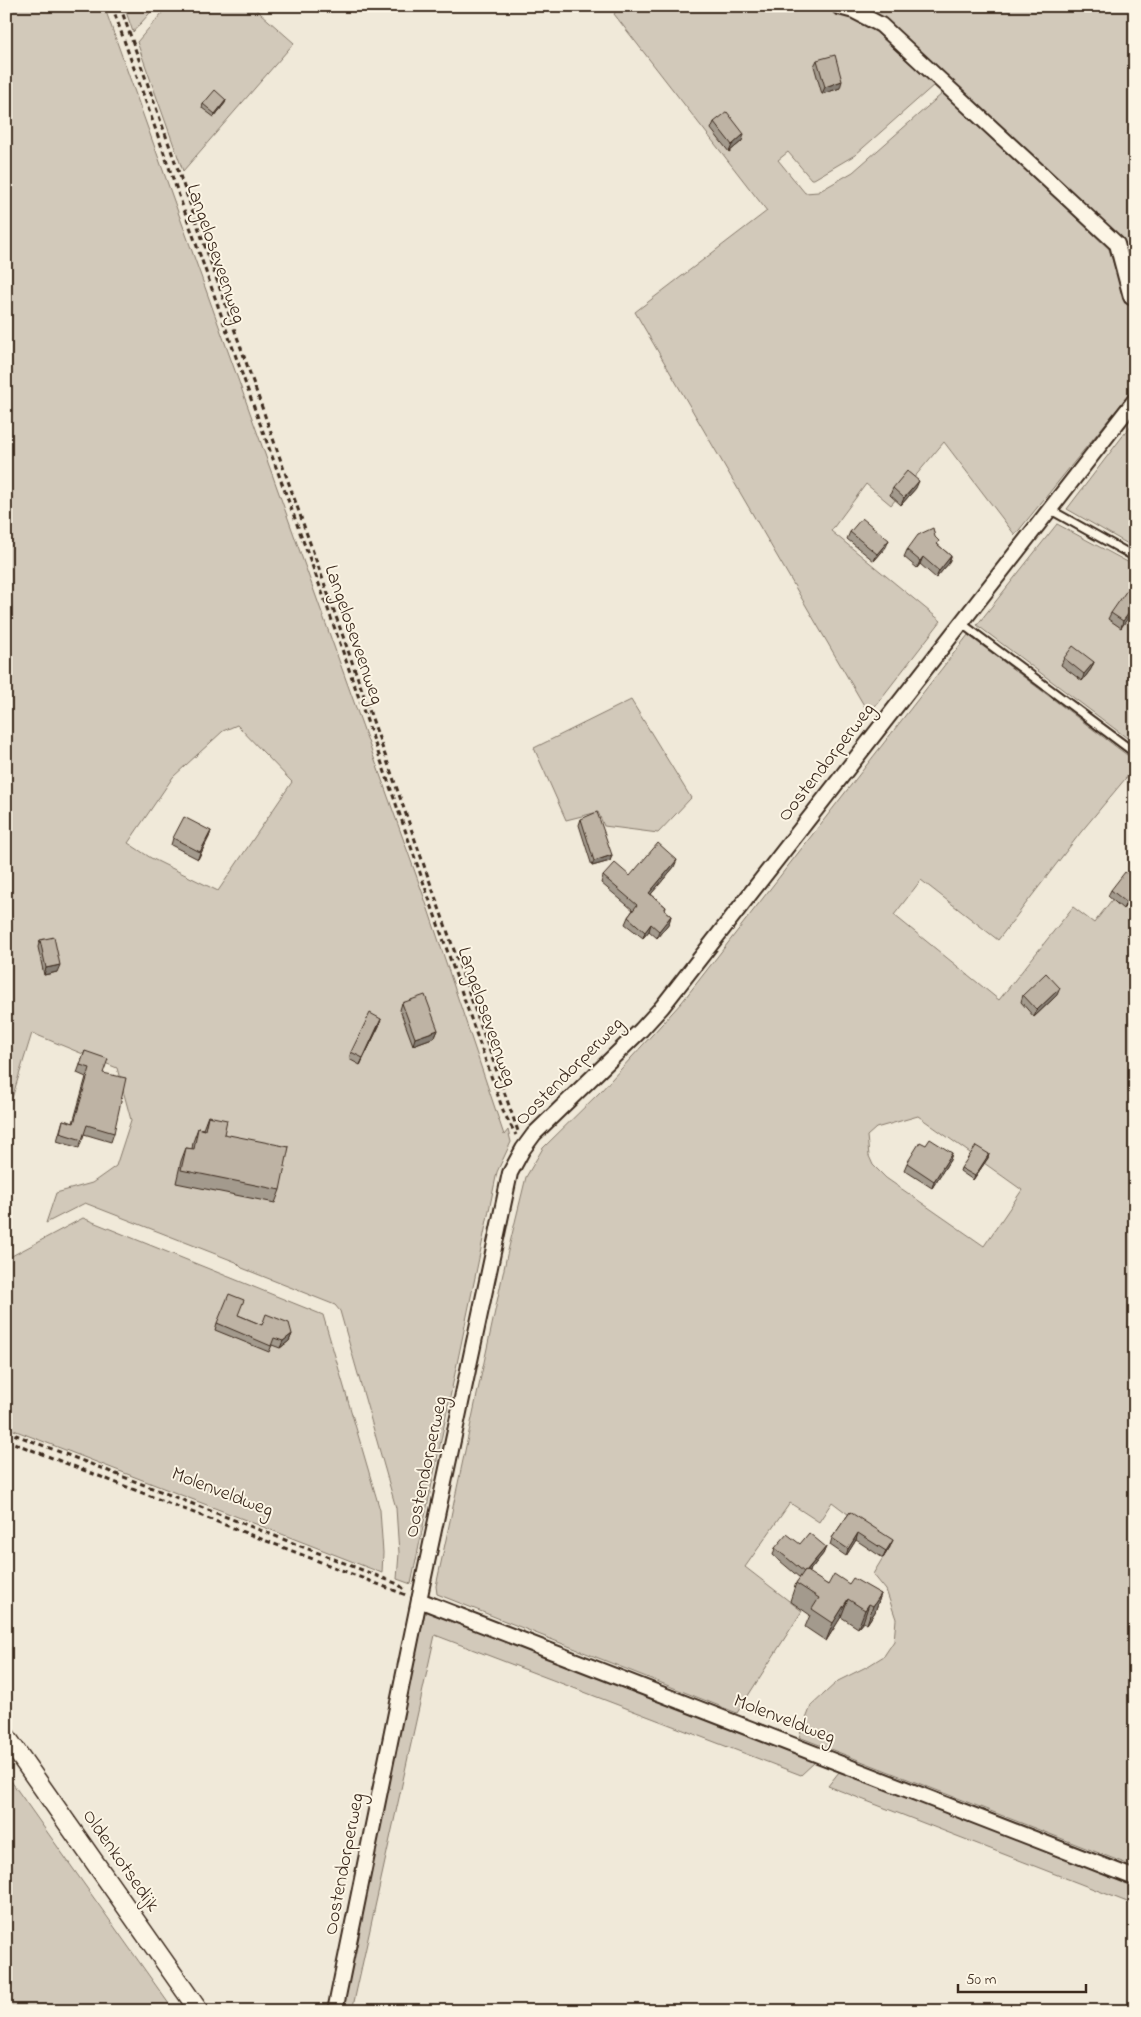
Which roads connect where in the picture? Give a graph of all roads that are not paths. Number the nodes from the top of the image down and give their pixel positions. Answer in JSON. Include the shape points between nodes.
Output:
{"nodes":[{"id":1,"x":839,"y":7,"type":"edge"},
{"id":2,"x":1135,"y":299,"type":"edge"},
{"id":3,"x":1135,"y":400,"type":"edge"},
{"id":4,"x":1049,"y":509,"type":"junction"},
{"id":5,"x":1135,"y":557,"type":"edge"},
{"id":6,"x":962,"y":623,"type":"junction"},
{"id":7,"x":1135,"y":753,"type":"edge"},
{"id":8,"x":419,"y":1600,"type":"junction"},
{"id":9,"x":6,"y":1736,"type":"edge"},
{"id":10,"x":1135,"y":1878,"type":"edge"},
{"id":11,"x":199,"y":2011,"type":"edge"},
{"id":12,"x":335,"y":2011,"type":"edge"}],
"edges":[{"from":1,"to":2,"type":"street","via":[[881,25],[1117,244],[1131,297]]},
{"from":3,"to":4,"type":"street","name":"Oostendorperweg"},
{"from":4,"to":5,"type":"lane"},
{"from":4,"to":6,"type":"street","name":"Oostendorperweg"},
{"from":6,"to":7,"type":"lane"},
{"from":6,"to":8,"type":"street","name":"Oostendorperweg","via":[[662,1007],[523,1148],[510,1173]]},
{"from":8,"to":10,"type":"street","name":"Molenveldweg"},
{"from":8,"to":12,"type":"street","name":"Oostendorperweg"},
{"from":9,"to":11,"type":"street","name":"Oldenkotsedijk"}]}
